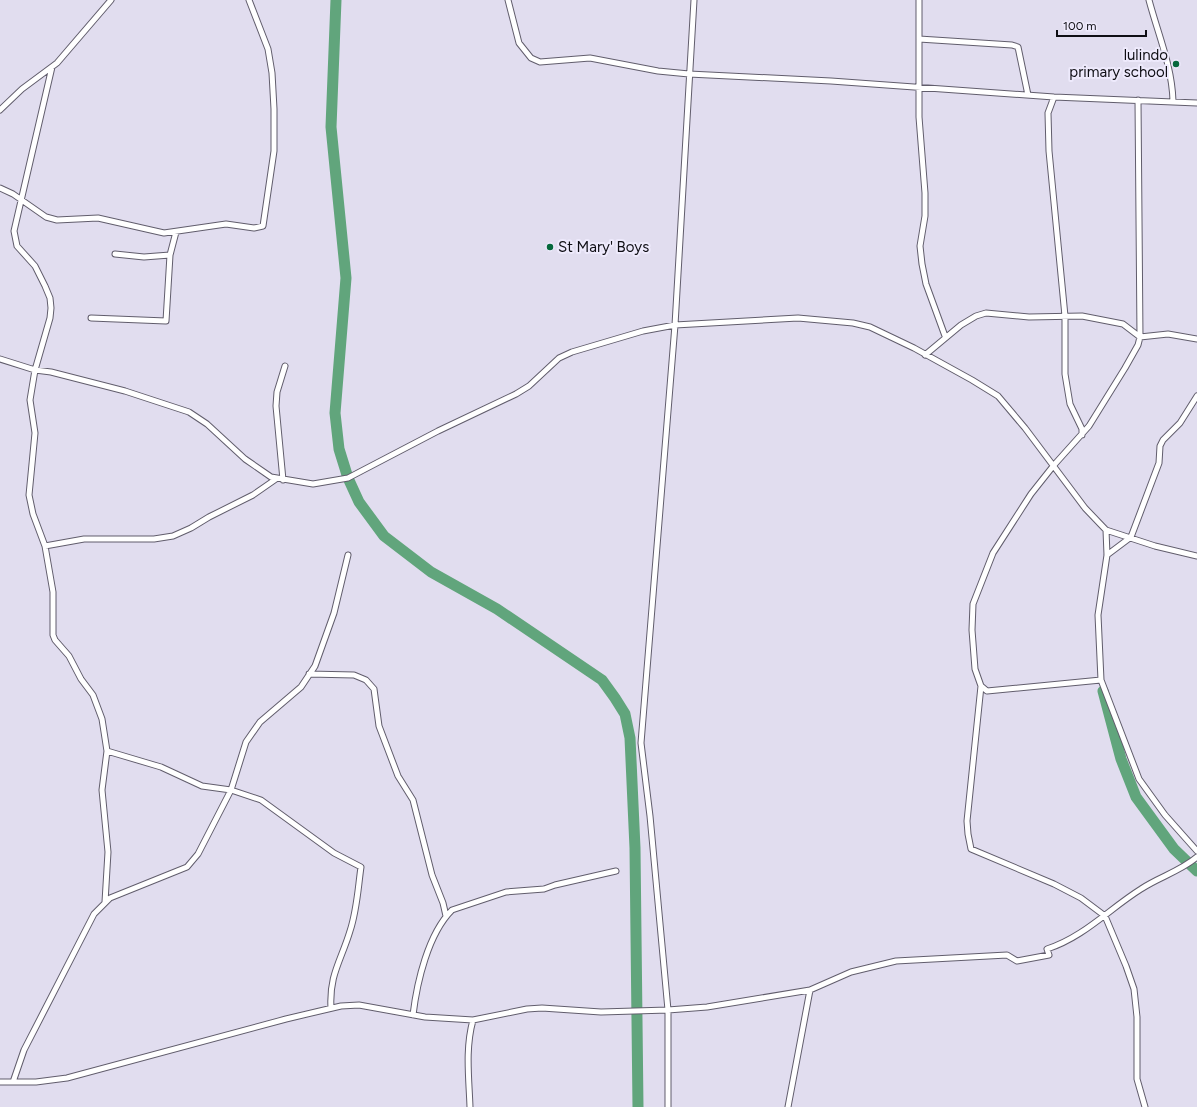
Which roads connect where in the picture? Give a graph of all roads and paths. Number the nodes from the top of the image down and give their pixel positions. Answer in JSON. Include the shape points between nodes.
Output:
{"nodes":[{"id":1,"x":111,"y":0,"type":"edge"},
{"id":2,"x":249,"y":0,"type":"edge"},
{"id":3,"x":508,"y":0,"type":"edge"},
{"id":4,"x":694,"y":0,"type":"edge"},
{"id":5,"x":919,"y":0,"type":"edge"},
{"id":6,"x":1149,"y":0,"type":"edge"},
{"id":7,"x":919,"y":39,"type":"junction"},
{"id":8,"x":52,"y":67,"type":"junction"},
{"id":9,"x":689,"y":74,"type":"junction"},
{"id":10,"x":918,"y":87,"type":"junction"},
{"id":11,"x":1028,"y":95,"type":"junction"},
{"id":12,"x":1054,"y":97,"type":"junction"},
{"id":13,"x":1138,"y":100,"type":"junction"},
{"id":14,"x":1173,"y":101,"type":"junction"},
{"id":15,"x":1197,"y":103,"type":"edge"},
{"id":16,"x":0,"y":110,"type":"edge"},
{"id":17,"x":0,"y":188,"type":"edge"},
{"id":18,"x":20,"y":199,"type":"junction"},
{"id":19,"x":176,"y":232,"type":"junction"},
{"id":20,"x":115,"y":254,"type":"dead end"},
{"id":21,"x":170,"y":255,"type":"junction"},
{"id":22,"x":1065,"y":316,"type":"junction"},
{"id":23,"x":91,"y":318,"type":"dead end"},
{"id":24,"x":675,"y":325,"type":"junction"},
{"id":25,"x":945,"y":336,"type":"junction"},
{"id":26,"x":1140,"y":337,"type":"junction"},
{"id":27,"x":1197,"y":339,"type":"edge"},
{"id":28,"x":925,"y":355,"type":"junction"},
{"id":29,"x":0,"y":359,"type":"edge"},
{"id":30,"x":285,"y":366,"type":"dead end"},
{"id":31,"x":35,"y":370,"type":"junction"},
{"id":32,"x":1197,"y":396,"type":"edge"},
{"id":33,"x":1082,"y":435,"type":"junction"},
{"id":34,"x":1054,"y":465,"type":"junction"},
{"id":35,"x":276,"y":479,"type":"junction"},
{"id":36,"x":282,"y":480,"type":"junction"},
{"id":37,"x":1106,"y":530,"type":"junction"},
{"id":38,"x":1131,"y":537,"type":"junction"},
{"id":39,"x":45,"y":546,"type":"junction"},
{"id":40,"x":348,"y":555,"type":"dead end"},
{"id":41,"x":1107,"y":556,"type":"junction"},
{"id":42,"x":1197,"y":556,"type":"edge"},
{"id":43,"x":309,"y":674,"type":"junction"},
{"id":44,"x":1101,"y":680,"type":"junction"},
{"id":45,"x":980,"y":686,"type":"junction"},
{"id":46,"x":107,"y":752,"type":"junction"},
{"id":47,"x":231,"y":790,"type":"junction"},
{"id":48,"x":1197,"y":852,"type":"edge"},
{"id":49,"x":1197,"y":857,"type":"edge"},
{"id":50,"x":616,"y":871,"type":"dead end"},
{"id":51,"x":104,"y":902,"type":"junction"},
{"id":52,"x":446,"y":916,"type":"junction"},
{"id":53,"x":1106,"y":916,"type":"junction"},
{"id":54,"x":810,"y":990,"type":"junction"},
{"id":55,"x":332,"y":1008,"type":"junction"},
{"id":56,"x":668,"y":1010,"type":"junction"},
{"id":57,"x":413,"y":1015,"type":"junction"},
{"id":58,"x":473,"y":1020,"type":"junction"},
{"id":59,"x":0,"y":1082,"type":"edge"},
{"id":60,"x":13,"y":1082,"type":"junction"},
{"id":61,"x":470,"y":1107,"type":"edge"},
{"id":62,"x":668,"y":1107,"type":"edge"},
{"id":63,"x":788,"y":1107,"type":"edge"},
{"id":64,"x":1145,"y":1107,"type":"edge"}],
"edges":[{"from":1,"to":8,"type":"street"},
{"from":2,"to":19,"type":"street","via":[[268,49],[273,88],[274,151],[264,223],[259,228],[226,224]]},
{"from":3,"to":9,"type":"street","via":[[519,43],[536,61],[590,58]]},
{"from":4,"to":9,"type":"street"},
{"from":5,"to":7,"type":"street"},
{"from":6,"to":14,"type":"street","via":[[1165,51]]},
{"from":7,"to":10,"type":"street"},
{"from":7,"to":11,"type":"street","via":[[1018,47]]},
{"from":8,"to":16,"type":"street","via":[[22,89]]},
{"from":8,"to":18,"type":"street"},
{"from":9,"to":10,"type":"street"},
{"from":9,"to":24,"type":"street"},
{"from":10,"to":11,"type":"street"},
{"from":10,"to":25,"type":"street","via":[[925,178],[925,216],[920,246],[926,284]]},
{"from":11,"to":12,"type":"street"},
{"from":12,"to":13,"type":"street"},
{"from":12,"to":22,"type":"street","via":[[1048,113],[1049,151]]},
{"from":13,"to":14,"type":"street"},
{"from":13,"to":26,"type":"street"},
{"from":14,"to":15,"type":"street"},
{"from":17,"to":18,"type":"street"},
{"from":18,"to":19,"type":"street","via":[[46,217],[57,220],[98,218],[164,233]]},
{"from":18,"to":31,"type":"street","via":[[14,237],[17,246],[35,266],[50,298],[51,308]]},
{"from":19,"to":21,"type":"street"},
{"from":20,"to":21,"type":"street","via":[[144,257]]},
{"from":21,"to":23,"type":"street","via":[[166,322]]},
{"from":22,"to":25,"type":"street","via":[[1029,317],[986,313],[969,320]]},
{"from":22,"to":26,"type":"street","via":[[1082,316],[1123,324]]},
{"from":22,"to":33,"type":"street","via":[[1066,389],[1082,428]]},
{"from":24,"to":28,"type":"street","via":[[798,318],[853,323],[870,327]]},
{"from":24,"to":36,"type":"street","via":[[620,337],[559,358],[529,386],[516,394],[348,478],[313,484]]},
{"from":24,"to":56,"type":"street","via":[[641,743]]},
{"from":25,"to":28,"type":"street","via":[[937,347]]},
{"from":26,"to":27,"type":"street","via":[[1168,334]]},
{"from":26,"to":33,"type":"street","via":[[1125,368]]},
{"from":28,"to":34,"type":"street","via":[[998,396]]},
{"from":29,"to":31,"type":"street"},
{"from":30,"to":36,"type":"street","via":[[277,392],[276,406]]},
{"from":31,"to":35,"type":"street","via":[[125,391],[189,412],[207,424],[259,470]]},
{"from":31,"to":39,"type":"street","via":[[30,400],[35,433],[29,494],[33,514]]},
{"from":32,"to":38,"type":"street","via":[[1180,423],[1160,446],[1159,463]]},
{"from":33,"to":34,"type":"street"},
{"from":34,"to":37,"type":"street","via":[[1085,508]]},
{"from":34,"to":45,"type":"street","via":[[1031,494],[993,553],[973,604],[975,669]]},
{"from":35,"to":36,"type":"street"},
{"from":35,"to":39,"type":"street","via":[[247,498],[173,536],[154,539],[84,539]]},
{"from":37,"to":38,"type":"street"},
{"from":37,"to":41,"type":"street"},
{"from":38,"to":41,"type":"street"},
{"from":38,"to":42,"type":"street","via":[[1155,546]]},
{"from":39,"to":46,"type":"street","via":[[53,592],[53,635],[93,695],[102,719]]},
{"from":40,"to":43,"type":"street","via":[[327,634],[315,666]]},
{"from":41,"to":44,"type":"street","via":[[1098,615]]},
{"from":43,"to":47,"type":"street","via":[[295,693],[260,722],[246,742]]},
{"from":43,"to":52,"type":"street","via":[[354,675],[366,680],[374,689],[379,726],[398,776],[413,800],[432,875]]},
{"from":44,"to":45,"type":"street","via":[[987,691]]},
{"from":44,"to":48,"type":"street","via":[[1139,779],[1165,816]]},
{"from":45,"to":53,"type":"street","via":[[967,821],[972,849],[1054,884],[1081,898]]},
{"from":46,"to":47,"type":"street","via":[[161,767],[202,786]]},
{"from":46,"to":51,"type":"street","via":[[102,790],[108,852]]},
{"from":47,"to":51,"type":"street","via":[[198,854],[187,867]]},
{"from":47,"to":55,"type":"street","via":[[261,800],[334,853],[361,867],[351,930],[330,988]]},
{"from":49,"to":53,"type":"street","via":[[1189,864],[1141,889],[1112,908]]},
{"from":50,"to":52,"type":"street","via":[[544,889],[506,892],[452,910]]},
{"from":51,"to":60,"type":"street","via":[[94,914],[50,997],[24,1050]]},
{"from":52,"to":57,"type":"street","via":[[433,940],[419,978]]},
{"from":53,"to":54,"type":"street","via":[[1078,934],[1047,949],[1049,955],[1017,961],[1007,955],[896,961],[851,972]]},
{"from":53,"to":64,"type":"street","via":[[1134,989],[1137,1017],[1137,1079]]},
{"from":54,"to":56,"type":"street","via":[[707,1007]]},
{"from":54,"to":63,"type":"street"},
{"from":55,"to":57,"type":"street","via":[[358,1005]]},
{"from":55,"to":60,"type":"street","via":[[286,1018],[67,1078]]},
{"from":56,"to":58,"type":"street","via":[[600,1012],[542,1008]]},
{"from":56,"to":62,"type":"street"},
{"from":57,"to":58,"type":"street","via":[[448,1020]]},
{"from":58,"to":61,"type":"street","via":[[468,1064]]},
{"from":59,"to":60,"type":"street"}]}
